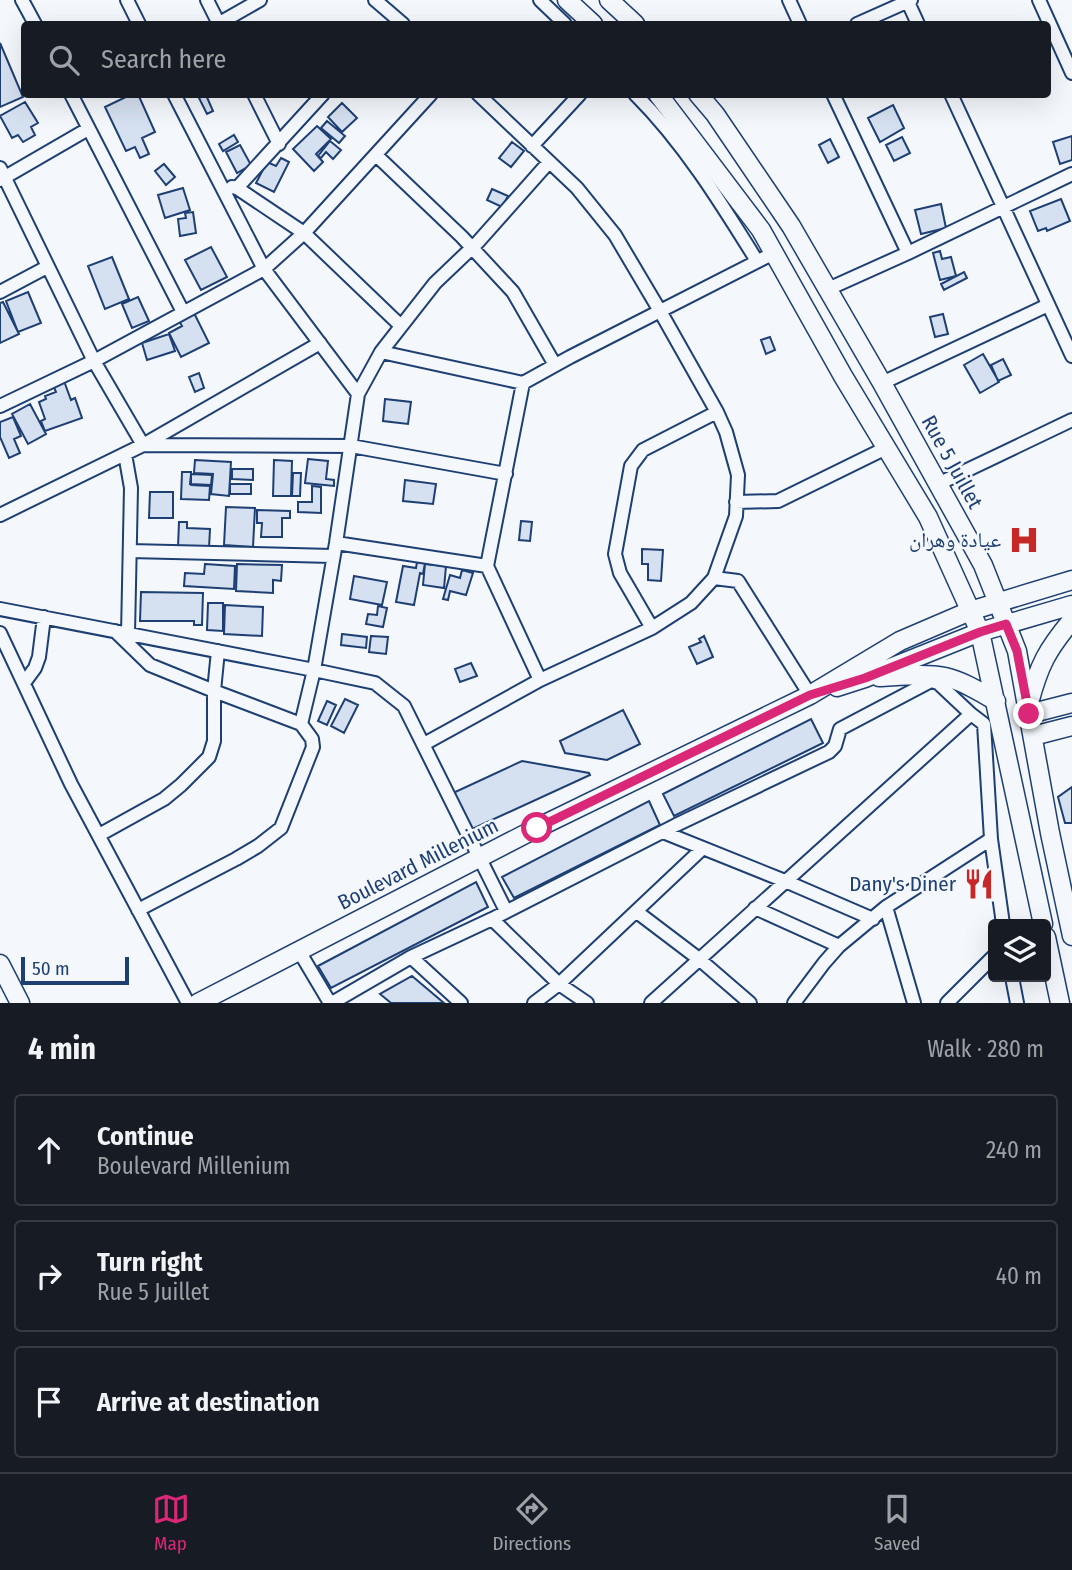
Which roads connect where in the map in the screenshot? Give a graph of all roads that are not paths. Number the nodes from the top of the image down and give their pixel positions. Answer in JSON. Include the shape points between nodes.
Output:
{"nodes":[{"id":1,"x":22,"y":0,"type":"edge"},
{"id":2,"x":127,"y":0,"type":"edge"},
{"id":3,"x":207,"y":0,"type":"edge"},
{"id":4,"x":261,"y":0,"type":"edge"},
{"id":5,"x":375,"y":0,"type":"edge"},
{"id":6,"x":540,"y":0,"type":"edge"},
{"id":7,"x":567,"y":0,"type":"edge"},
{"id":8,"x":609,"y":0,"type":"edge"},
{"id":9,"x":789,"y":0,"type":"edge"},
{"id":10,"x":908,"y":0,"type":"edge"},
{"id":11,"x":1039,"y":0,"type":"edge"},
{"id":12,"x":33,"y":21,"type":"edge"},
{"id":13,"x":138,"y":21,"type":"edge"},
{"id":14,"x":217,"y":21,"type":"edge"},
{"id":15,"x":223,"y":21,"type":"edge"},
{"id":16,"x":393,"y":21,"type":"edge"},
{"id":17,"x":562,"y":21,"type":"edge"},
{"id":18,"x":590,"y":21,"type":"edge"},
{"id":19,"x":632,"y":21,"type":"edge"},
{"id":20,"x":799,"y":21,"type":"edge"},
{"id":21,"x":863,"y":21,"type":"edge"},
{"id":22,"x":917,"y":21,"type":"edge"},
{"id":23,"x":1048,"y":21,"type":"edge"},
{"id":24,"x":1051,"y":27,"type":"edge"},
{"id":25,"x":1072,"y":73,"type":"edge"},
{"id":26,"x":73,"y":98,"type":"edge"},
{"id":27,"x":176,"y":98,"type":"edge"},
{"id":28,"x":256,"y":98,"type":"edge"},
{"id":29,"x":319,"y":98,"type":"edge"},
{"id":30,"x":427,"y":98,"type":"edge"},
{"id":31,"x":482,"y":98,"type":"edge"},
{"id":32,"x":576,"y":98,"type":"edge"},
{"id":33,"x":638,"y":98,"type":"edge"},
{"id":34,"x":661,"y":98,"type":"edge"},
{"id":35,"x":705,"y":98,"type":"edge"},
{"id":36,"x":835,"y":98,"type":"edge"},
{"id":37,"x":953,"y":98,"type":"edge"},
{"id":38,"x":88,"y":129,"type":"junction"},
{"id":39,"x":279,"y":144,"type":"junction"},
{"id":40,"x":532,"y":146,"type":"junction"},
{"id":41,"x":376,"y":155,"type":"junction"},
{"id":42,"x":550,"y":162,"type":"junction"},
{"id":43,"x":1072,"y":174,"type":"edge"},
{"id":44,"x":2,"y":176,"type":"edge"},
{"id":45,"x":220,"y":185,"type":"junction"},
{"id":46,"x":237,"y":188,"type":"junction"},
{"id":47,"x":1003,"y":208,"type":"junction"},
{"id":48,"x":304,"y":233,"type":"junction"},
{"id":49,"x":472,"y":248,"type":"junction"},
{"id":50,"x":774,"y":253,"type":"junction"},
{"id":51,"x":908,"y":253,"type":"junction"},
{"id":52,"x":757,"y":261,"type":"junction"},
{"id":53,"x":47,"y":267,"type":"junction"},
{"id":54,"x":264,"y":268,"type":"junction"},
{"id":55,"x":828,"y":289,"type":"junction"},
{"id":56,"x":0,"y":292,"type":"edge"},
{"id":57,"x":1048,"y":305,"type":"junction"},
{"id":58,"x":660,"y":311,"type":"junction"},
{"id":59,"x":183,"y":313,"type":"junction"},
{"id":60,"x":401,"y":326,"type":"junction"},
{"id":61,"x":320,"y":343,"type":"junction"},
{"id":62,"x":381,"y":352,"type":"junction"},
{"id":63,"x":1072,"y":356,"type":"edge"},
{"id":64,"x":94,"y":361,"type":"junction"},
{"id":65,"x":555,"y":365,"type":"junction"},
{"id":66,"x":523,"y":383,"type":"junction"},
{"id":67,"x":883,"y":383,"type":"junction"},
{"id":68,"x":358,"y":394,"type":"junction"},
{"id":69,"x":0,"y":406,"type":"edge"},
{"id":70,"x":717,"y":412,"type":"junction"},
{"id":71,"x":1072,"y":420,"type":"edge"},
{"id":72,"x":143,"y":445,"type":"junction"},
{"id":73,"x":351,"y":446,"type":"junction"},
{"id":74,"x":887,"y":448,"type":"junction"},
{"id":75,"x":125,"y":454,"type":"junction"},
{"id":76,"x":506,"y":474,"type":"junction"},
{"id":77,"x":938,"y":484,"type":"junction"},
{"id":78,"x":736,"y":502,"type":"junction"},
{"id":79,"x":0,"y":515,"type":"edge"},
{"id":80,"x":334,"y":550,"type":"junction"},
{"id":81,"x":130,"y":551,"type":"junction"},
{"id":82,"x":487,"y":566,"type":"junction"},
{"id":83,"x":714,"y":578,"type":"junction"},
{"id":84,"x":1072,"y":580,"type":"edge"},
{"id":85,"x":998,"y":602,"type":"junction"},
{"id":86,"x":1072,"y":605,"type":"edge"},
{"id":87,"x":0,"y":609,"type":"edge"},
{"id":88,"x":970,"y":611,"type":"junction"},
{"id":89,"x":44,"y":617,"type":"junction"},
{"id":90,"x":1072,"y":620,"type":"edge"},
{"id":91,"x":1006,"y":624,"type":"junction"},
{"id":92,"x":652,"y":628,"type":"junction"},
{"id":93,"x":114,"y":631,"type":"junction"},
{"id":94,"x":980,"y":632,"type":"junction"},
{"id":95,"x":0,"y":633,"type":"edge"},
{"id":96,"x":128,"y":634,"type":"junction"},
{"id":97,"x":218,"y":652,"type":"junction"},
{"id":98,"x":314,"y":670,"type":"junction"},
{"id":99,"x":865,"y":678,"type":"junction"},
{"id":100,"x":540,"y":680,"type":"junction"},
{"id":101,"x":24,"y":683,"type":"junction"},
{"id":102,"x":214,"y":691,"type":"junction"},
{"id":103,"x":810,"y":695,"type":"junction"},
{"id":104,"x":1072,"y":703,"type":"edge"},
{"id":105,"x":1028,"y":710,"type":"junction"},
{"id":106,"x":971,"y":714,"type":"junction"},
{"id":107,"x":993,"y":714,"type":"junction"},
{"id":108,"x":301,"y":724,"type":"junction"},
{"id":109,"x":1072,"y":726,"type":"edge"},
{"id":110,"x":1033,"y":736,"type":"junction"},
{"id":111,"x":424,"y":744,"type":"junction"},
{"id":112,"x":663,"y":832,"type":"junction"},
{"id":113,"x":99,"y":835,"type":"junction"},
{"id":114,"x":991,"y":839,"type":"junction"},
{"id":115,"x":703,"y":848,"type":"junction"},
{"id":116,"x":479,"y":858,"type":"junction"},
{"id":117,"x":785,"y":881,"type":"junction"},
{"id":118,"x":886,"y":907,"type":"junction"},
{"id":119,"x":755,"y":908,"type":"junction"},
{"id":120,"x":138,"y":909,"type":"junction"},
{"id":121,"x":506,"y":911,"type":"junction"},
{"id":122,"x":637,"y":912,"type":"junction"},
{"id":123,"x":492,"y":919,"type":"junction"},
{"id":124,"x":873,"y":919,"type":"junction"},
{"id":125,"x":1002,"y":919,"type":"edge"},
{"id":126,"x":1042,"y":919,"type":"edge"},
{"id":127,"x":1072,"y":936,"type":"edge"},
{"id":128,"x":839,"y":946,"type":"junction"},
{"id":129,"x":299,"y":951,"type":"junction"},
{"id":130,"x":411,"y":957,"type":"junction"},
{"id":131,"x":699,"y":959,"type":"junction"},
{"id":132,"x":1051,"y":961,"type":"edge"},
{"id":133,"x":988,"y":962,"type":"edge"},
{"id":134,"x":0,"y":964,"type":"edge"},
{"id":135,"x":1013,"y":982,"type":"edge"},
{"id":136,"x":559,"y":984,"type":"junction"},
{"id":137,"x":20,"y":1003,"type":"edge"},
{"id":138,"x":188,"y":1003,"type":"edge"},
{"id":139,"x":198,"y":1003,"type":"edge"},
{"id":140,"x":331,"y":1003,"type":"edge"},
{"id":141,"x":461,"y":1003,"type":"edge"},
{"id":142,"x":534,"y":1003,"type":"edge"},
{"id":143,"x":587,"y":1003,"type":"edge"},
{"id":144,"x":651,"y":1003,"type":"edge"},
{"id":145,"x":750,"y":1003,"type":"edge"},
{"id":146,"x":794,"y":1003,"type":"edge"},
{"id":147,"x":914,"y":1003,"type":"edge"},
{"id":148,"x":947,"y":1003,"type":"edge"},
{"id":149,"x":1017,"y":1003,"type":"edge"},
{"id":150,"x":1060,"y":1003,"type":"edge"}],
"edges":[{"from":1,"to":12,"type":"street"},
{"from":2,"to":13,"type":"street"},
{"from":3,"to":14,"type":"street"},
{"from":4,"to":15,"type":"street"},
{"from":5,"to":16,"type":"street"},
{"from":6,"to":17,"type":"street"},
{"from":7,"to":18,"type":"main road"},
{"from":8,"to":19,"type":"main road"},
{"from":9,"to":20,"type":"street"},
{"from":10,"to":21,"type":"street"},
{"from":10,"to":22,"type":"street"},
{"from":11,"to":23,"type":"street"},
{"from":24,"to":25,"type":"street"},
{"from":26,"to":38,"type":"street"},
{"from":27,"to":45,"type":"street"},
{"from":28,"to":39,"type":"street"},
{"from":29,"to":39,"type":"street"},
{"from":30,"to":41,"type":"street"},
{"from":31,"to":40,"type":"street"},
{"from":32,"to":40,"type":"street"},
{"from":33,"to":52,"type":"street","via":[[682,148]]},
{"from":34,"to":50,"type":"main road"},
{"from":35,"to":55,"type":"main road","name":"Rue 5 Juillet"},
{"from":36,"to":51,"type":"street"},
{"from":37,"to":47,"type":"street"},
{"from":38,"to":44,"type":"street"},
{"from":38,"to":59,"type":"street"},
{"from":39,"to":46,"type":"street"},
{"from":40,"to":42,"type":"street"},
{"from":41,"to":48,"type":"street"},
{"from":41,"to":49,"type":"street"},
{"from":42,"to":49,"type":"street"},
{"from":42,"to":58,"type":"street","via":[[578,188],[615,235]]},
{"from":43,"to":47,"type":"street"},
{"from":44,"to":53,"type":"street"},
{"from":45,"to":46,"type":"street"},
{"from":45,"to":54,"type":"street"},
{"from":46,"to":48,"type":"street"},
{"from":47,"to":51,"type":"street"},
{"from":47,"to":57,"type":"street"},
{"from":48,"to":54,"type":"street"},
{"from":48,"to":60,"type":"street"},
{"from":49,"to":60,"type":"street","via":[[435,283]]},
{"from":49,"to":65,"type":"street","via":[[513,292]]},
{"from":50,"to":52,"type":"street"},
{"from":50,"to":74,"type":"main road"},
{"from":51,"to":55,"type":"street"},
{"from":52,"to":58,"type":"street"},
{"from":53,"to":56,"type":"street"},
{"from":53,"to":64,"type":"street"},
{"from":54,"to":59,"type":"street"},
{"from":54,"to":61,"type":"street"},
{"from":55,"to":67,"type":"main road","name":"Rue 5 Juillet"},
{"from":57,"to":63,"type":"street"},
{"from":57,"to":67,"type":"street"},
{"from":58,"to":65,"type":"street"},
{"from":58,"to":70,"type":"street"},
{"from":59,"to":64,"type":"street"},
{"from":60,"to":62,"type":"street"},
{"from":61,"to":68,"type":"street"},
{"from":61,"to":72,"type":"street"},
{"from":62,"to":66,"type":"street"},
{"from":62,"to":68,"type":"street"},
{"from":64,"to":69,"type":"street"},
{"from":64,"to":72,"type":"street"},
{"from":65,"to":66,"type":"street"},
{"from":66,"to":76,"type":"street"},
{"from":67,"to":77,"type":"main road","name":"Rue 5 Juillet"},
{"from":68,"to":73,"type":"street"},
{"from":70,"to":78,"type":"street","via":[[738,475]]},
{"from":70,"to":92,"type":"street","via":[[643,450],[631,466],[615,554],[620,573]]},
{"from":71,"to":77,"type":"street"},
{"from":72,"to":73,"type":"street"},
{"from":72,"to":75,"type":"street"},
{"from":73,"to":76,"type":"street"},
{"from":73,"to":80,"type":"street"},
{"from":74,"to":78,"type":"street","via":[[778,501]]},
{"from":74,"to":88,"type":"main road","via":[[928,517]]},
{"from":75,"to":79,"type":"street"},
{"from":75,"to":81,"type":"street","via":[[131,488]]},
{"from":76,"to":82,"type":"street"},
{"from":77,"to":85,"type":"main road","name":"Rue 5 Juillet"},
{"from":78,"to":83,"type":"street","via":[[736,516]]},
{"from":80,"to":81,"type":"street"},
{"from":80,"to":82,"type":"street"},
{"from":80,"to":98,"type":"street"},
{"from":81,"to":96,"type":"street"},
{"from":82,"to":100,"type":"street"},
{"from":83,"to":92,"type":"street","via":[[691,603]]},
{"from":83,"to":103,"type":"street","via":[[738,581]]},
{"from":84,"to":85,"type":"main road","name":"Boulevard Millenium"},
{"from":85,"to":88,"type":"main road","name":"Boulevard Millenium"},
{"from":85,"to":91,"type":"main road","name":"Rue 5 Juillet"},
{"from":86,"to":91,"type":"main road","name":"Boulevard Millenium"},
{"from":87,"to":89,"type":"street"},
{"from":88,"to":94,"type":"main road"},
{"from":88,"to":103,"type":"main road","name":"Boulevard Millenium","via":[[900,641]]},
{"from":89,"to":93,"type":"street"},
{"from":89,"to":101,"type":"street","via":[[36,668]]},
{"from":90,"to":105,"type":"main road","via":[[1041,662]]},
{"from":91,"to":94,"type":"main road","name":"Boulevard Millenium"},
{"from":91,"to":105,"type":"main road","name":"Rue 5 Juillet","via":[[1017,651]]},
{"from":92,"to":100,"type":"street"},
{"from":93,"to":96,"type":"street"},
{"from":93,"to":102,"type":"street","via":[[150,665]]},
{"from":94,"to":99,"type":"main road","name":"Boulevard Millenium"},
{"from":94,"to":107,"type":"main road"},
{"from":95,"to":101,"type":"street"},
{"from":96,"to":97,"type":"street"},
{"from":97,"to":98,"type":"street"},
{"from":97,"to":102,"type":"street"},
{"from":98,"to":108,"type":"street"},
{"from":98,"to":111,"type":"street","via":[[375,684],[404,706]]},
{"from":99,"to":103,"type":"main road","name":"Boulevard Millenium"},
{"from":99,"to":107,"type":"main road","via":[[946,677],[964,684]]},
{"from":100,"to":111,"type":"street"},
{"from":101,"to":113,"type":"street"},
{"from":102,"to":108,"type":"street"},
{"from":102,"to":113,"type":"street","via":[[214,741],[209,757],[164,799]]},
{"from":103,"to":116,"type":"main road","name":"Boulevard Millenium"},
{"from":104,"to":105,"type":"main road"},
{"from":105,"to":110,"type":"main road","name":"Rue 5 Juillet"},
{"from":106,"to":107,"type":"street"},
{"from":106,"to":112,"type":"street","via":[[931,681],[840,729],[829,752]]},
{"from":106,"to":117,"type":"street"},
{"from":107,"to":114,"type":"street"},
{"from":107,"to":126,"type":"main road"},
{"from":108,"to":120,"type":"street","via":[[313,747],[281,828],[236,859]]},
{"from":109,"to":110,"type":"main road"},
{"from":110,"to":127,"type":"main road","name":"Rue 5 Juillet"},
{"from":111,"to":116,"type":"street"},
{"from":112,"to":115,"type":"street"},
{"from":112,"to":121,"type":"street"},
{"from":113,"to":120,"type":"street"},
{"from":114,"to":118,"type":"street"},
{"from":114,"to":125,"type":"street"},
{"from":115,"to":117,"type":"street"},
{"from":115,"to":122,"type":"street"},
{"from":116,"to":121,"type":"street"},
{"from":116,"to":129,"type":"main road","name":"Boulevard Millenium"},
{"from":117,"to":119,"type":"street"},
{"from":117,"to":124,"type":"street"},
{"from":118,"to":124,"type":"street"},
{"from":118,"to":147,"type":"street"},
{"from":119,"to":128,"type":"street"},
{"from":119,"to":131,"type":"street"},
{"from":120,"to":138,"type":"street"},
{"from":121,"to":123,"type":"street"},
{"from":122,"to":131,"type":"street"},
{"from":122,"to":136,"type":"street"},
{"from":123,"to":130,"type":"street"},
{"from":123,"to":136,"type":"street"},
{"from":124,"to":128,"type":"street"},
{"from":128,"to":146,"type":"street"},
{"from":129,"to":139,"type":"main road","name":"Boulevard Millenium"},
{"from":129,"to":140,"type":"street"},
{"from":130,"to":140,"type":"street"},
{"from":130,"to":141,"type":"street"},
{"from":131,"to":144,"type":"street"},
{"from":131,"to":145,"type":"street"},
{"from":132,"to":150,"type":"main road"},
{"from":133,"to":148,"type":"street"},
{"from":134,"to":137,"type":"main road"},
{"from":135,"to":149,"type":"street"},
{"from":136,"to":142,"type":"street"},
{"from":136,"to":143,"type":"street"}]}
